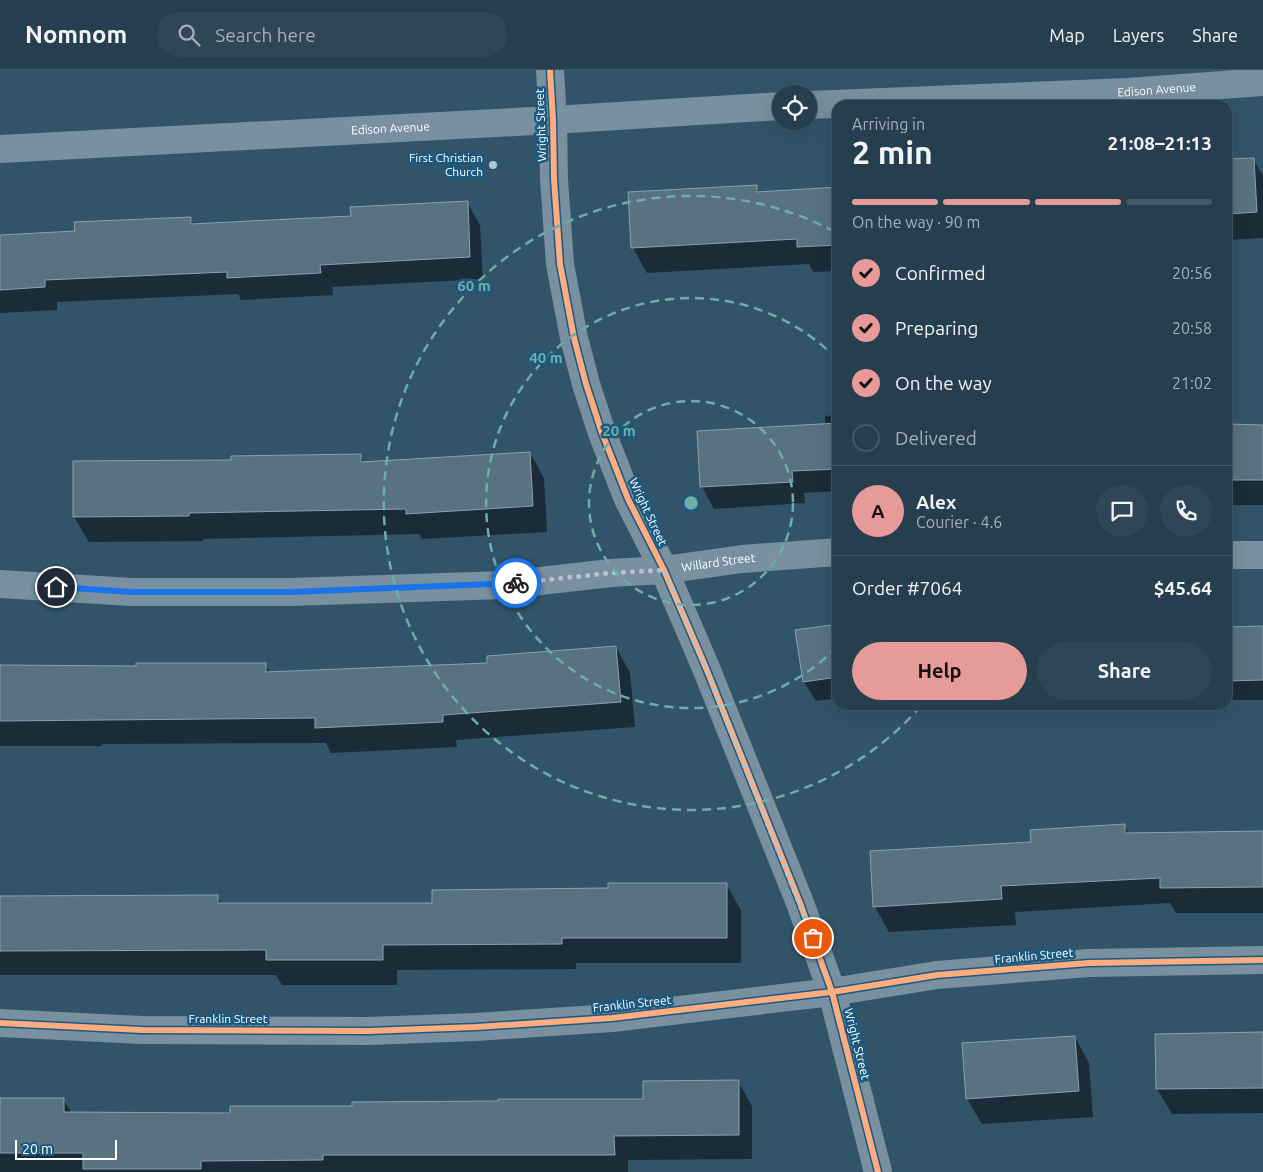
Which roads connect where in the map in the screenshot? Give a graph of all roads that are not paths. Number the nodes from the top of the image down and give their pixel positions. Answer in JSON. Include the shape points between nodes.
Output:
{"nodes":[{"id":1,"x":550,"y":70,"type":"edge"},
{"id":2,"x":1263,"y":82,"type":"edge"},
{"id":3,"x":932,"y":100,"type":"edge"},
{"id":4,"x":832,"y":104,"type":"edge"},
{"id":5,"x":817,"y":105,"type":"edge"},
{"id":6,"x":772,"y":107,"type":"edge"},
{"id":7,"x":553,"y":120,"type":"junction"},
{"id":8,"x":0,"y":149,"type":"edge"},
{"id":9,"x":832,"y":552,"type":"edge"},
{"id":10,"x":1232,"y":555,"type":"edge"},
{"id":11,"x":1263,"y":556,"type":"edge"},
{"id":12,"x":664,"y":570,"type":"junction"},
{"id":13,"x":0,"y":584,"type":"edge"},
{"id":14,"x":1263,"y":960,"type":"edge"},
{"id":15,"x":832,"y":992,"type":"junction"},
{"id":16,"x":0,"y":1024,"type":"edge"},
{"id":17,"x":878,"y":1172,"type":"edge"}],
"edges":[{"from":1,"to":7,"type":"street","name":"Wright Street"},
{"from":2,"to":3,"type":"street","name":"Edison Avenue","via":[[1128,92]]},
{"from":4,"to":5,"type":"street","name":"Edison Avenue"},
{"from":6,"to":7,"type":"street","name":"Edison Avenue"},
{"from":7,"to":8,"type":"street","name":"Edison Avenue"},
{"from":7,"to":12,"type":"street","name":"Wright Street","via":[[560,264],[574,338],[602,433],[628,499]]},
{"from":9,"to":12,"type":"street","name":"Willard Street","via":[[742,559]]},
{"from":10,"to":11,"type":"street"},
{"from":12,"to":13,"type":"street","name":"Willard Street","via":[[504,585],[291,592],[132,592]]},
{"from":12,"to":15,"type":"street","name":"Wright Street","via":[[796,894]]},
{"from":14,"to":15,"type":"street","name":"Franklin Street","via":[[1089,963],[937,976]]},
{"from":15,"to":16,"type":"street","name":"Franklin Street","via":[[612,1018],[466,1028],[152,1030]]},
{"from":15,"to":17,"type":"street","name":"Wright Street"}]}
